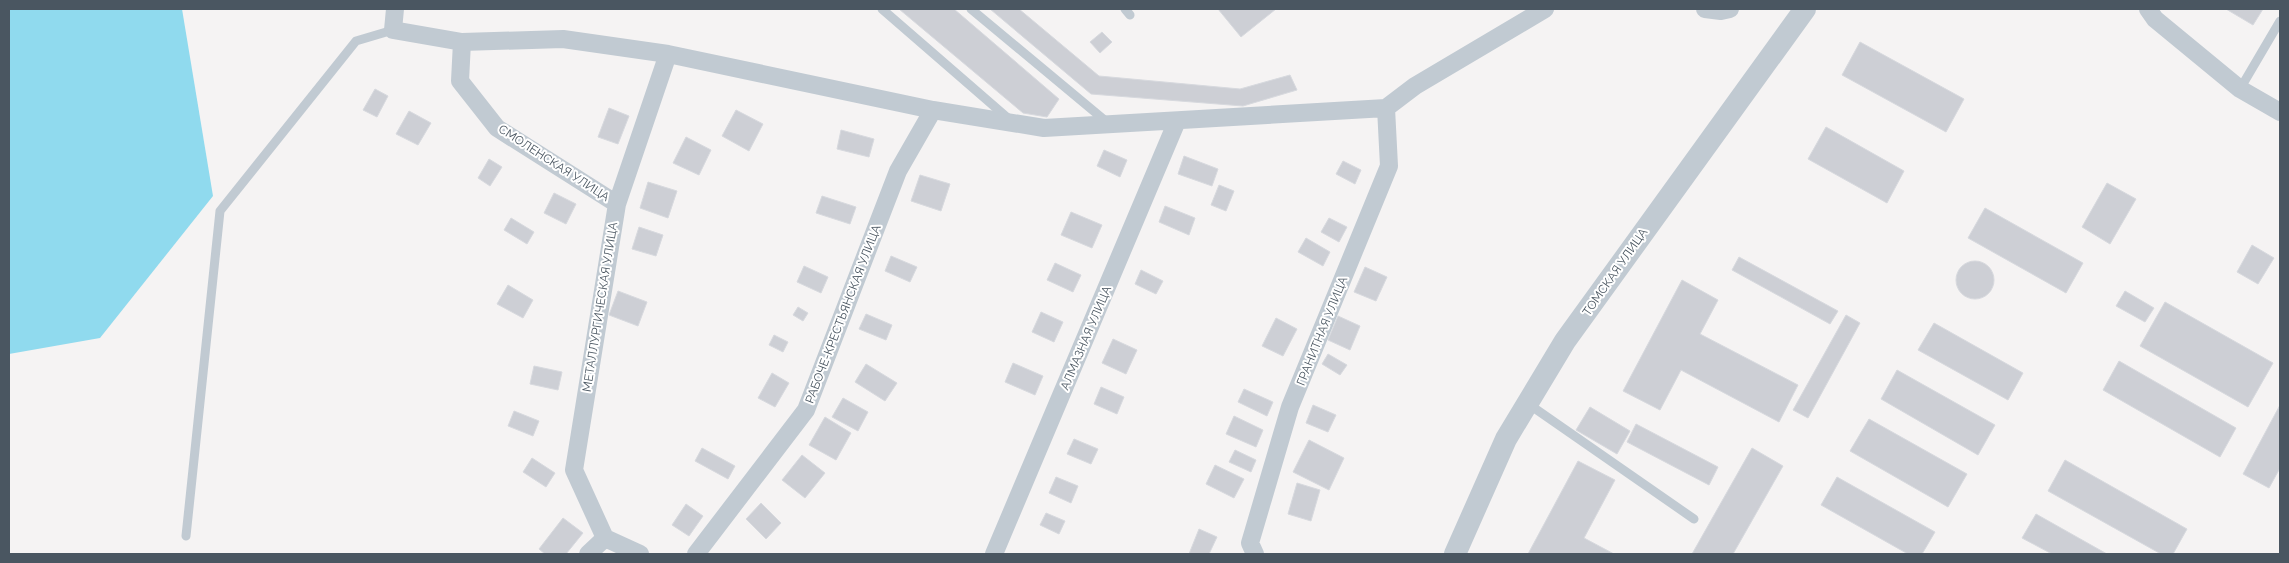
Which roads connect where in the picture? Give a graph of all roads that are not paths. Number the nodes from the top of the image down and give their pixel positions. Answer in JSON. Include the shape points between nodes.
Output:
{"nodes":[{"id":1,"x":395,"y":9,"type":"edge"},
{"id":2,"x":882,"y":9,"type":"edge"},
{"id":3,"x":971,"y":9,"type":"edge"},
{"id":4,"x":1545,"y":9,"type":"edge"},
{"id":5,"x":1705,"y":9,"type":"edge"},
{"id":6,"x":1730,"y":9,"type":"edge"},
{"id":7,"x":1805,"y":9,"type":"edge"},
{"id":8,"x":2148,"y":9,"type":"edge"},
{"id":9,"x":2280,"y":21,"type":"edge"},
{"id":10,"x":393,"y":30,"type":"junction"},
{"id":11,"x":462,"y":42,"type":"junction"},
{"id":12,"x":668,"y":54,"type":"junction"},
{"id":13,"x":2240,"y":88,"type":"junction"},
{"id":14,"x":1386,"y":108,"type":"junction"},
{"id":15,"x":933,"y":110,"type":"junction"},
{"id":16,"x":2280,"y":112,"type":"edge"},
{"id":17,"x":1177,"y":121,"type":"junction"},
{"id":18,"x":1014,"y":123,"type":"junction"},
{"id":19,"x":1110,"y":125,"type":"junction"},
{"id":20,"x":616,"y":204,"type":"junction"},
{"id":21,"x":1527,"y":403,"type":"junction"},
{"id":22,"x":1694,"y":519,"type":"dead end"},
{"id":23,"x":186,"y":536,"type":"dead end"},
{"id":24,"x":605,"y":538,"type":"junction"},
{"id":25,"x":588,"y":554,"type":"edge"},
{"id":26,"x":640,"y":554,"type":"edge"},
{"id":27,"x":696,"y":554,"type":"edge"},
{"id":28,"x":994,"y":554,"type":"edge"},
{"id":29,"x":1255,"y":554,"type":"edge"},
{"id":30,"x":1455,"y":554,"type":"edge"}],
"edges":[{"from":1,"to":10,"type":"street"},
{"from":2,"to":18,"type":"lane"},
{"from":3,"to":19,"type":"lane"},
{"from":4,"to":14,"type":"street","via":[[1416,86]]},
{"from":5,"to":6,"type":"street"},
{"from":7,"to":21,"type":"street","name":"ТОМСКАЯ УЛИЦА","via":[[1565,341]]},
{"from":8,"to":13,"type":"street","via":[[2155,19]]},
{"from":9,"to":13,"type":"lane"},
{"from":10,"to":11,"type":"street"},
{"from":10,"to":23,"type":"lane","via":[[356,41],[220,212]]},
{"from":11,"to":12,"type":"street","via":[[563,39]]},
{"from":11,"to":20,"type":"street","name":"СМОЛЕНСКАЯ УЛИЦА","via":[[460,81],[497,128]]},
{"from":12,"to":15,"type":"street"},
{"from":12,"to":20,"type":"street","name":"МЕТАЛЛУРГИЧЕСКАЯ УЛИЦА"},
{"from":13,"to":16,"type":"street"},
{"from":14,"to":17,"type":"street"},
{"from":14,"to":29,"type":"street","name":"ГРАНИТНАЯ УЛИЦА","via":[[1389,166],[1290,407],[1250,543]]},
{"from":15,"to":18,"type":"street"},
{"from":15,"to":27,"type":"street","name":"РАБОЧЕ-КРЕСТЬЯНСКАЯ УЛИЦА","via":[[898,171],[806,410]]},
{"from":17,"to":19,"type":"street"},
{"from":17,"to":28,"type":"street","name":"АЛМАЗНАЯ УЛИЦА"},
{"from":18,"to":19,"type":"street","via":[[1044,128]]},
{"from":20,"to":24,"type":"street","name":"МЕТАЛЛУРГИЧЕСКАЯ УЛИЦА","via":[[574,470]]},
{"from":21,"to":22,"type":"lane"},
{"from":21,"to":30,"type":"street","name":"ТОМСКАЯ УЛИЦА","via":[[1506,439]]},
{"from":24,"to":25,"type":"street"},
{"from":24,"to":26,"type":"street"}]}
